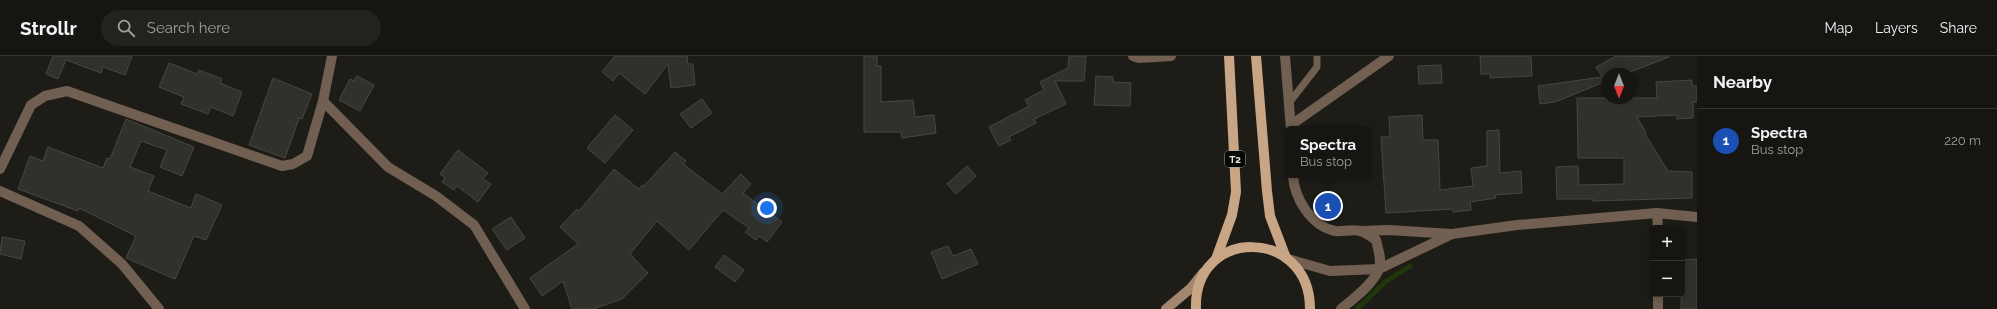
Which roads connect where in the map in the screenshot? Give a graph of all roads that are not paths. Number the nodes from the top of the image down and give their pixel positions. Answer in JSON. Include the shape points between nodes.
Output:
{"nodes":[{"id":1,"x":332,"y":56,"type":"edge"},
{"id":2,"x":1133,"y":56,"type":"edge"},
{"id":3,"x":1170,"y":56,"type":"edge"},
{"id":4,"x":1229,"y":56,"type":"edge"},
{"id":5,"x":1256,"y":56,"type":"edge"},
{"id":6,"x":1285,"y":56,"type":"edge"},
{"id":7,"x":1316,"y":56,"type":"edge"},
{"id":8,"x":1389,"y":56,"type":"edge"},
{"id":9,"x":323,"y":101,"type":"junction"},
{"id":10,"x":1289,"y":103,"type":"junction"},
{"id":11,"x":1291,"y":126,"type":"edge"},
{"id":12,"x":1292,"y":126,"type":"edge"},
{"id":13,"x":0,"y":169,"type":"edge"},
{"id":14,"x":1294,"y":178,"type":"edge"},
{"id":15,"x":0,"y":191,"type":"edge"},
{"id":16,"x":1657,"y":213,"type":"junction"},
{"id":17,"x":1697,"y":217,"type":"edge"},
{"id":18,"x":1658,"y":225,"type":"edge"},
{"id":19,"x":1361,"y":231,"type":"junction"},
{"id":20,"x":1452,"y":234,"type":"junction"},
{"id":21,"x":1287,"y":258,"type":"junction"},
{"id":22,"x":1216,"y":259,"type":"junction"},
{"id":23,"x":1208,"y":267,"type":"junction"},
{"id":24,"x":1379,"y":269,"type":"junction"},
{"id":25,"x":1658,"y":297,"type":"edge"},
{"id":26,"x":159,"y":309,"type":"edge"},
{"id":27,"x":525,"y":309,"type":"edge"},
{"id":28,"x":1166,"y":309,"type":"edge"},
{"id":29,"x":1196,"y":309,"type":"edge"},
{"id":30,"x":1310,"y":309,"type":"edge"},
{"id":31,"x":1341,"y":309,"type":"edge"},
{"id":32,"x":1658,"y":309,"type":"edge"}],
"edges":[{"from":1,"to":9,"type":"street"},
{"from":2,"to":3,"type":"street"},
{"from":4,"to":22,"type":"main road","number":"T2","via":[[1236,192],[1232,215]]},
{"from":5,"to":21,"type":"main road","via":[[1270,216]]},
{"from":6,"to":10,"type":"street"},
{"from":7,"to":10,"type":"lane","via":[[1317,67]]},
{"from":8,"to":12,"type":"street"},
{"from":9,"to":13,"type":"street","via":[[307,156],[293,164],[282,166],[67,91],[45,96],[31,105]]},
{"from":9,"to":27,"type":"street","via":[[388,167],[436,196],[474,225]]},
{"from":10,"to":11,"type":"street"},
{"from":14,"to":19,"type":"street","via":[[1300,202],[1308,214],[1322,225],[1334,230]]},
{"from":15,"to":26,"type":"street","via":[[79,226],[122,264]]},
{"from":16,"to":17,"type":"street"},
{"from":16,"to":18,"type":"street"},
{"from":16,"to":20,"type":"street","via":[[1517,225]]},
{"from":19,"to":20,"type":"street"},
{"from":19,"to":24,"type":"street","via":[[1376,240],[1380,256]]},
{"from":20,"to":24,"type":"street"},
{"from":21,"to":22,"type":"main road","via":[[1275,250],[1251,246],[1239,248]]},
{"from":21,"to":24,"type":"street","via":[[1330,271]]},
{"from":21,"to":30,"type":"main road","via":[[1304,276],[1308,286]]},
{"from":22,"to":23,"type":"main road"},
{"from":23,"to":28,"type":"main road","via":[[1191,288]]},
{"from":23,"to":29,"type":"main road","via":[[1200,284]]},
{"from":24,"to":31,"type":"street","via":[[1365,290]]},
{"from":25,"to":32,"type":"street"}]}
